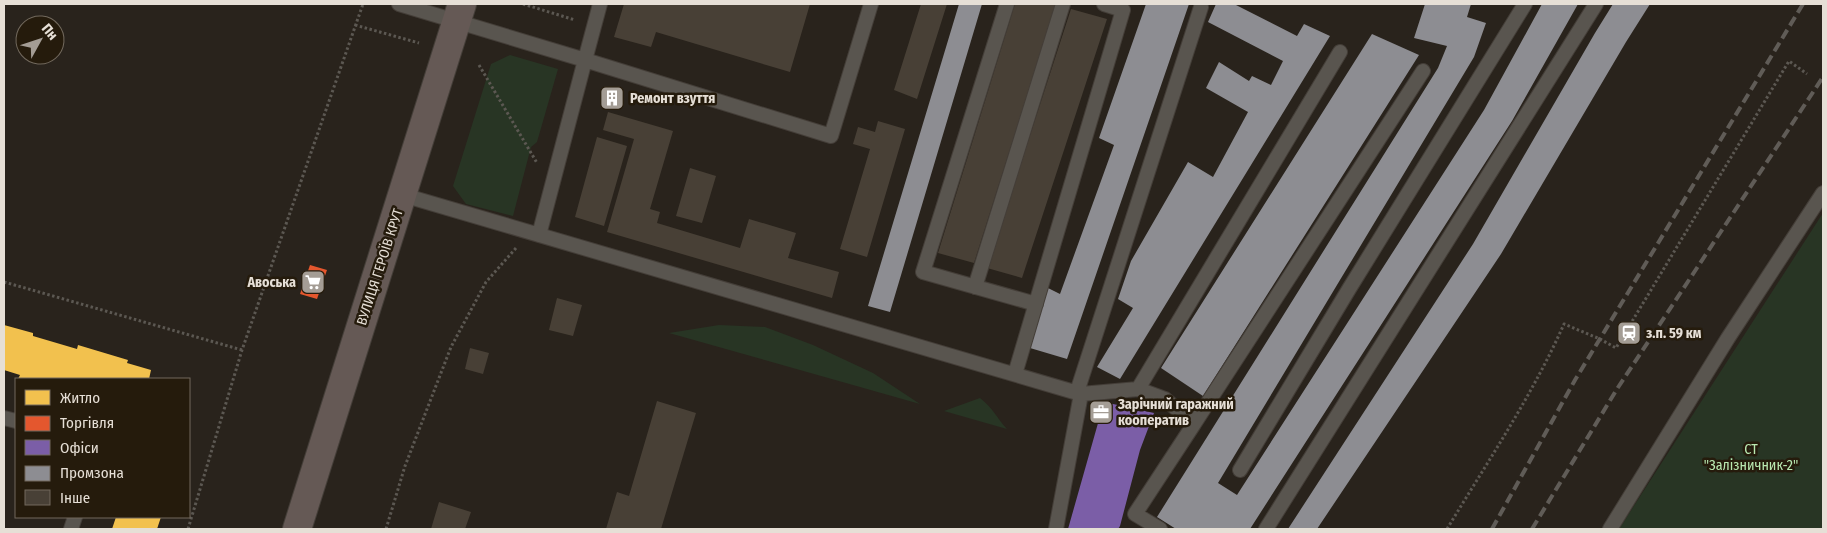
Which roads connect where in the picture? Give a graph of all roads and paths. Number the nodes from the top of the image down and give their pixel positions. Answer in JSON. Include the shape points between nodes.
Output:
{"nodes":[{"id":1,"x":363,"y":4,"type":"edge"},
{"id":2,"x":399,"y":4,"type":"edge"},
{"id":3,"x":523,"y":4,"type":"edge"},
{"id":4,"x":600,"y":4,"type":"edge"},
{"id":5,"x":871,"y":4,"type":"edge"},
{"id":6,"x":1007,"y":4,"type":"edge"},
{"id":7,"x":1063,"y":4,"type":"edge"},
{"id":8,"x":1104,"y":4,"type":"edge"},
{"id":9,"x":1525,"y":4,"type":"edge"},
{"id":10,"x":1596,"y":4,"type":"edge"},
{"id":11,"x":1201,"y":7,"type":"dead end"},
{"id":12,"x":459,"y":13,"type":"edge"},
{"id":13,"x":355,"y":25,"type":"junction"},
{"id":14,"x":594,"y":26,"type":"junction"},
{"id":15,"x":419,"y":44,"type":"dead end"},
{"id":16,"x":1340,"y":52,"type":"dead end"},
{"id":17,"x":585,"y":60,"type":"junction"},
{"id":18,"x":479,"y":65,"type":"dead end"},
{"id":19,"x":1424,"y":71,"type":"dead end"},
{"id":20,"x":1807,"y":74,"type":"dead end"},
{"id":21,"x":551,"y":187,"type":"junction"},
{"id":22,"x":1823,"y":193,"type":"edge"},
{"id":23,"x":403,"y":195,"type":"junction"},
{"id":24,"x":534,"y":233,"type":"junction"},
{"id":25,"x":4,"y":282,"type":"edge"},
{"id":26,"x":974,"y":287,"type":"junction"},
{"id":27,"x":1036,"y":304,"type":"junction"},
{"id":28,"x":242,"y":350,"type":"junction"},
{"id":29,"x":1015,"y":374,"type":"junction"},
{"id":30,"x":1138,"y":388,"type":"junction"},
{"id":31,"x":1079,"y":393,"type":"junction"},
{"id":32,"x":1194,"y":424,"type":"junction"},
{"id":33,"x":1240,"y":470,"type":"dead end"},
{"id":34,"x":188,"y":529,"type":"edge"},
{"id":35,"x":297,"y":529,"type":"edge"},
{"id":36,"x":386,"y":529,"type":"edge"},
{"id":37,"x":1056,"y":529,"type":"edge"},
{"id":38,"x":1160,"y":529,"type":"edge"},
{"id":39,"x":1266,"y":529,"type":"edge"},
{"id":40,"x":1447,"y":529,"type":"edge"},
{"id":41,"x":1610,"y":529,"type":"edge"}],
"edges":[{"from":1,"to":13,"type":"path"},
{"from":2,"to":12,"type":"lane"},
{"from":3,"to":14,"type":"path"},
{"from":4,"to":14,"type":"lane"},
{"from":5,"to":17,"type":"lane","via":[[831,136]]},
{"from":6,"to":26,"type":"lane","via":[[923,272]]},
{"from":7,"to":26,"type":"lane"},
{"from":8,"to":27,"type":"lane","via":[[1123,10]]},
{"from":9,"to":33,"type":"lane"},
{"from":10,"to":39,"type":"lane"},
{"from":11,"to":31,"type":"lane"},
{"from":12,"to":17,"type":"lane"},
{"from":12,"to":23,"type":"main road","name":"ВУЛИЦЯ ГЕРОЇВ КРУТ"},
{"from":13,"to":15,"type":"path"},
{"from":13,"to":28,"type":"path"},
{"from":14,"to":17,"type":"lane"},
{"from":16,"to":30,"type":"lane"},
{"from":17,"to":21,"type":"lane"},
{"from":18,"to":21,"type":"path"},
{"from":19,"to":32,"type":"lane"},
{"from":20,"to":40,"type":"path","via":[[1789,61],[1616,348],[1564,324],[1521,410]]},
{"from":21,"to":24,"type":"lane"},
{"from":22,"to":41,"type":"lane","via":[[1728,338]]},
{"from":23,"to":24,"type":"lane"},
{"from":23,"to":35,"type":"main road","name":"ВУЛИЦЯ ГЕРОЇВ КРУТ"},
{"from":24,"to":29,"type":"lane"},
{"from":24,"to":36,"type":"path","via":[[486,282],[451,347],[405,466]]},
{"from":25,"to":28,"type":"path"},
{"from":26,"to":27,"type":"lane"},
{"from":27,"to":29,"type":"lane"},
{"from":28,"to":34,"type":"path"},
{"from":29,"to":31,"type":"lane"},
{"from":30,"to":31,"type":"lane"},
{"from":30,"to":32,"type":"lane","via":[[1165,399]]},
{"from":31,"to":37,"type":"lane"},
{"from":32,"to":38,"type":"lane","via":[[1135,514]]}]}
